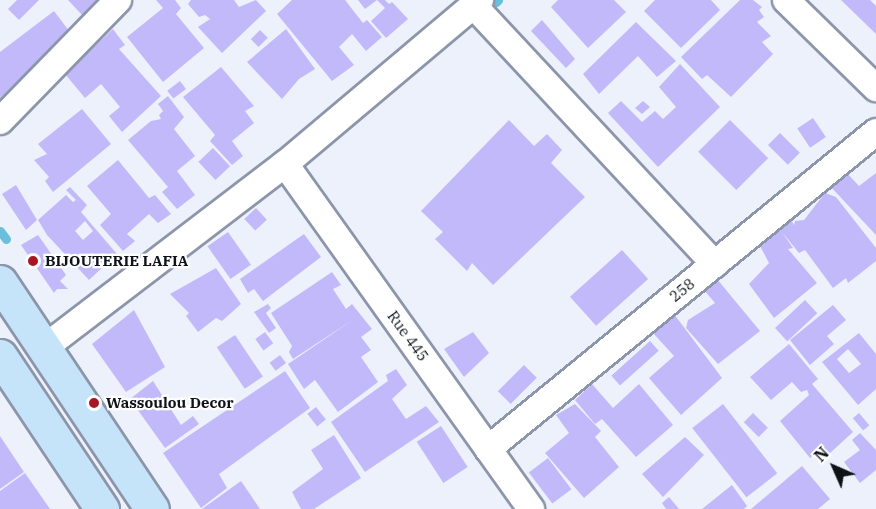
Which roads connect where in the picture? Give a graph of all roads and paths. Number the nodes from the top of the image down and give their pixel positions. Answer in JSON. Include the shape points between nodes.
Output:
{"nodes":[{"id":1,"x":118,"y":0,"type":"edge"},
{"id":2,"x":786,"y":0,"type":"edge"},
{"id":3,"x":477,"y":3,"type":"edge"},
{"id":4,"x":876,"y":88,"type":"edge"},
{"id":5,"x":0,"y":121,"type":"edge"},
{"id":6,"x":876,"y":132,"type":"edge"},
{"id":7,"x":285,"y":164,"type":"junction"},
{"id":8,"x":715,"y":264,"type":"junction"},
{"id":9,"x":0,"y":282,"type":"edge"},
{"id":10,"x":44,"y":348,"type":"junction"},
{"id":11,"x":0,"y":356,"type":"edge"},
{"id":12,"x":488,"y":449,"type":"junction"},
{"id":13,"x":102,"y":509,"type":"edge"},
{"id":14,"x":152,"y":509,"type":"edge"},
{"id":15,"x":531,"y":509,"type":"edge"}],
"edges":[{"from":1,"to":5,"type":"street"},
{"from":2,"to":4,"type":"street"},
{"from":3,"to":7,"type":"street"},
{"from":3,"to":8,"type":"street"},
{"from":6,"to":8,"type":"street","name":"258"},
{"from":7,"to":10,"type":"street"},
{"from":7,"to":12,"type":"street","name":"Rue 445"},
{"from":8,"to":12,"type":"street","name":"258"},
{"from":9,"to":10,"type":"main road"},
{"from":10,"to":14,"type":"main road"},
{"from":11,"to":13,"type":"main road"},
{"from":12,"to":15,"type":"street","name":"Rue 445"}]}
